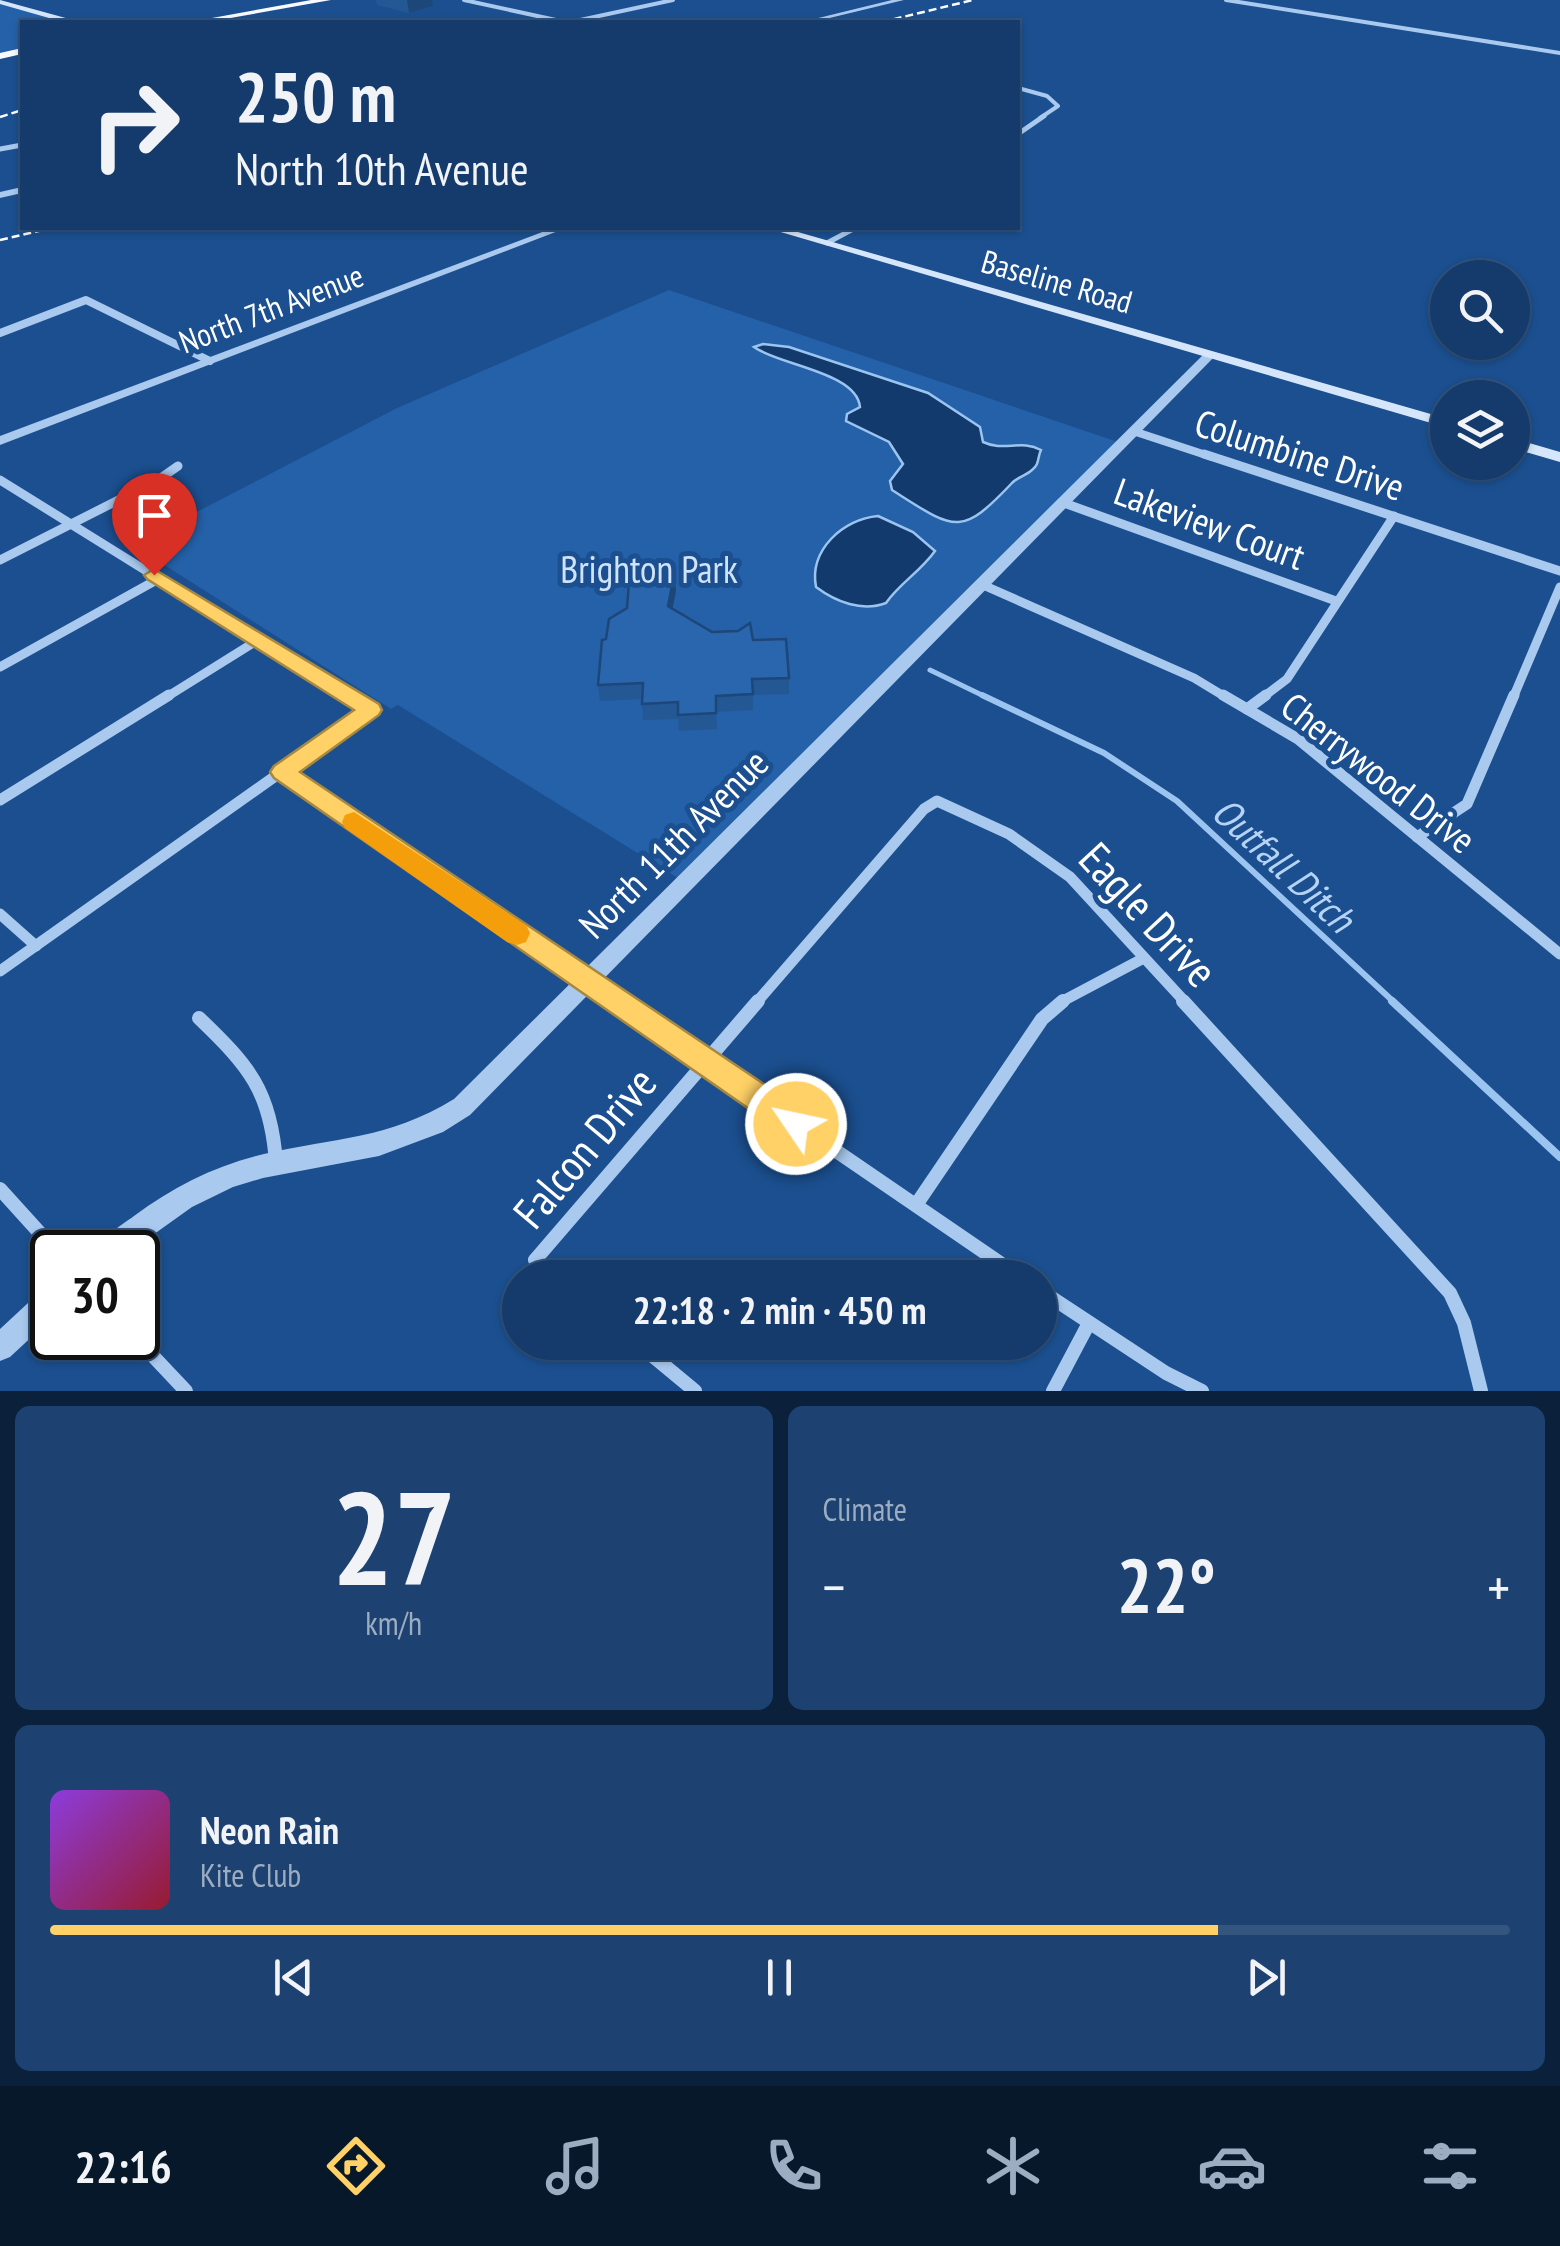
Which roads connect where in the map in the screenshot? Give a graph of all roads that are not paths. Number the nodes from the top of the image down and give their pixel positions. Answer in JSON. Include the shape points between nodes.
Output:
{"nodes":[{"id":1,"x":304,"y":0,"type":"edge"},
{"id":2,"x":327,"y":0,"type":"edge"},
{"id":3,"x":464,"y":0,"type":"edge"},
{"id":4,"x":673,"y":0,"type":"edge"},
{"id":5,"x":901,"y":0,"type":"edge"},
{"id":6,"x":1226,"y":0,"type":"edge"},
{"id":7,"x":0,"y":2,"type":"edge"},
{"id":8,"x":63,"y":20,"type":"edge"},
{"id":9,"x":197,"y":20,"type":"edge"},
{"id":10,"x":198,"y":20,"type":"edge"},
{"id":11,"x":559,"y":20,"type":"edge"},
{"id":12,"x":578,"y":20,"type":"edge"},
{"id":13,"x":815,"y":20,"type":"edge"},
{"id":14,"x":1560,"y":53,"type":"edge"},
{"id":15,"x":1020,"y":89,"type":"edge"},
{"id":16,"x":1020,"y":133,"type":"edge"},
{"id":17,"x":557,"y":230,"type":"edge"},
{"id":18,"x":780,"y":230,"type":"edge"},
{"id":19,"x":851,"y":230,"type":"edge"},
{"id":20,"x":827,"y":243,"type":"junction"},
{"id":21,"x":0,"y":333,"type":"edge"},
{"id":22,"x":1211,"y":354,"type":"junction"},
{"id":23,"x":210,"y":361,"type":"junction"},
{"id":24,"x":1430,"y":419,"type":"edge"},
{"id":25,"x":1136,"y":432,"type":"junction"},
{"id":26,"x":0,"y":441,"type":"edge"},
{"id":27,"x":1530,"y":448,"type":"edge"},
{"id":28,"x":1560,"y":457,"type":"edge"},
{"id":29,"x":178,"y":466,"type":"dead end"},
{"id":30,"x":0,"y":480,"type":"edge"},
{"id":31,"x":1064,"y":502,"type":"junction"},
{"id":32,"x":1394,"y":516,"type":"junction"},
{"id":33,"x":72,"y":524,"type":"junction"},
{"id":34,"x":0,"y":560,"type":"edge"},
{"id":35,"x":1560,"y":571,"type":"edge"},
{"id":36,"x":160,"y":578,"type":"junction"},
{"id":37,"x":983,"y":585,"type":"junction"},
{"id":38,"x":1560,"y":587,"type":"edge"},
{"id":39,"x":1336,"y":601,"type":"junction"},
{"id":40,"x":258,"y":640,"type":"junction"},
{"id":41,"x":0,"y":667,"type":"edge"},
{"id":42,"x":1247,"y":709,"type":"junction"},
{"id":43,"x":282,"y":772,"type":"junction"},
{"id":44,"x":0,"y":800,"type":"edge"},
{"id":45,"x":1417,"y":837,"type":"junction"},
{"id":46,"x":0,"y":914,"type":"edge"},
{"id":47,"x":36,"y":946,"type":"junction"},
{"id":48,"x":1560,"y":954,"type":"edge"},
{"id":49,"x":1144,"y":958,"type":"junction"},
{"id":50,"x":0,"y":972,"type":"edge"},
{"id":51,"x":588,"y":983,"type":"junction"},
{"id":52,"x":200,"y":1018,"type":"dead end"},
{"id":53,"x":706,"y":1062,"type":"junction"},
{"id":54,"x":276,"y":1164,"type":"junction"},
{"id":55,"x":0,"y":1189,"type":"edge"},
{"id":56,"x":916,"y":1206,"type":"junction"},
{"id":57,"x":37,"y":1230,"type":"edge"},
{"id":58,"x":139,"y":1230,"type":"edge"},
{"id":59,"x":535,"y":1260,"type":"edge"},
{"id":60,"x":996,"y":1260,"type":"edge"},
{"id":61,"x":1057,"y":1301,"type":"edge"},
{"id":62,"x":30,"y":1320,"type":"edge"},
{"id":63,"x":1089,"y":1323,"type":"junction"},
{"id":64,"x":0,"y":1347,"type":"edge"},
{"id":65,"x":157,"y":1360,"type":"edge"},
{"id":66,"x":658,"y":1360,"type":"edge"},
{"id":67,"x":186,"y":1391,"type":"edge"},
{"id":68,"x":695,"y":1391,"type":"edge"},
{"id":69,"x":1053,"y":1391,"type":"edge"},
{"id":70,"x":1202,"y":1391,"type":"edge"},
{"id":71,"x":1481,"y":1391,"type":"edge"}],
"edges":[{"from":1,"to":9,"type":"highway"},
{"from":2,"to":10,"type":"highway"},
{"from":3,"to":11,"type":"street"},
{"from":4,"to":12,"type":"street"},
{"from":5,"to":13,"type":"street"},
{"from":6,"to":14,"type":"street"},
{"from":7,"to":8,"type":"main road"},
{"from":15,"to":16,"type":"street","via":[[1058,106]]},
{"from":17,"to":23,"type":"street","name":"North 7th Avenue"},
{"from":18,"to":20,"type":"main road","name":"Baseline Road"},
{"from":19,"to":20,"type":"street"},
{"from":20,"to":22,"type":"main road","name":"Baseline Road"},
{"from":21,"to":23,"type":"street","via":[[86,300]]},
{"from":22,"to":24,"type":"main road","name":"Baseline Road"},
{"from":22,"to":25,"type":"street","name":"North 11th Avenue"},
{"from":23,"to":26,"type":"street","name":"North 7th Avenue"},
{"from":25,"to":31,"type":"street","name":"North 11th Avenue"},
{"from":25,"to":32,"type":"street","name":"Columbine Drive"},
{"from":27,"to":28,"type":"main road"},
{"from":29,"to":33,"type":"street"},
{"from":30,"to":33,"type":"street"},
{"from":31,"to":37,"type":"street","name":"North 11th Avenue"},
{"from":31,"to":39,"type":"street","name":"Lakeview Court"},
{"from":32,"to":35,"type":"street","name":"Columbine Drive"},
{"from":32,"to":39,"type":"street"},
{"from":33,"to":34,"type":"street"},
{"from":33,"to":36,"type":"street"},
{"from":36,"to":40,"type":"street"},
{"from":36,"to":41,"type":"street"},
{"from":37,"to":42,"type":"street","name":"Cherrywood Drive","via":[[1194,678]]},
{"from":37,"to":51,"type":"street","name":"North 11th Avenue"},
{"from":38,"to":45,"type":"street","via":[[1467,804]]},
{"from":39,"to":42,"type":"street","via":[[1287,679]]},
{"from":40,"to":43,"type":"street","via":[[370,710]]},
{"from":40,"to":44,"type":"street"},
{"from":42,"to":45,"type":"street","name":"Cherrywood Drive","via":[[1298,739]]},
{"from":43,"to":47,"type":"street"},
{"from":43,"to":51,"type":"street"},
{"from":45,"to":48,"type":"street","name":"Cherrywood Drive"},
{"from":46,"to":47,"type":"street"},
{"from":47,"to":50,"type":"street"},
{"from":49,"to":53,"type":"street","name":"Eagle Drive","via":[[1044,855],[937,801]]},
{"from":49,"to":56,"type":"street","via":[[1042,1019]]},
{"from":49,"to":71,"type":"street","name":"Eagle Drive","via":[[1450,1293]]},
{"from":51,"to":53,"type":"street"},
{"from":51,"to":54,"type":"street","name":"North 11th Avenue","via":[[445,1120],[396,1143]]},
{"from":52,"to":54,"type":"street","via":[[261,1084],[272,1110]]},
{"from":53,"to":56,"type":"street"},
{"from":53,"to":59,"type":"street","name":"Falcon Drive"},
{"from":54,"to":58,"type":"street","name":"North 11th Avenue","via":[[180,1200]]},
{"from":55,"to":57,"type":"street"},
{"from":56,"to":60,"type":"street"},
{"from":61,"to":63,"type":"street"},
{"from":62,"to":64,"type":"street"},
{"from":63,"to":69,"type":"street"},
{"from":63,"to":70,"type":"street"},
{"from":65,"to":67,"type":"street"},
{"from":66,"to":68,"type":"street"}]}
